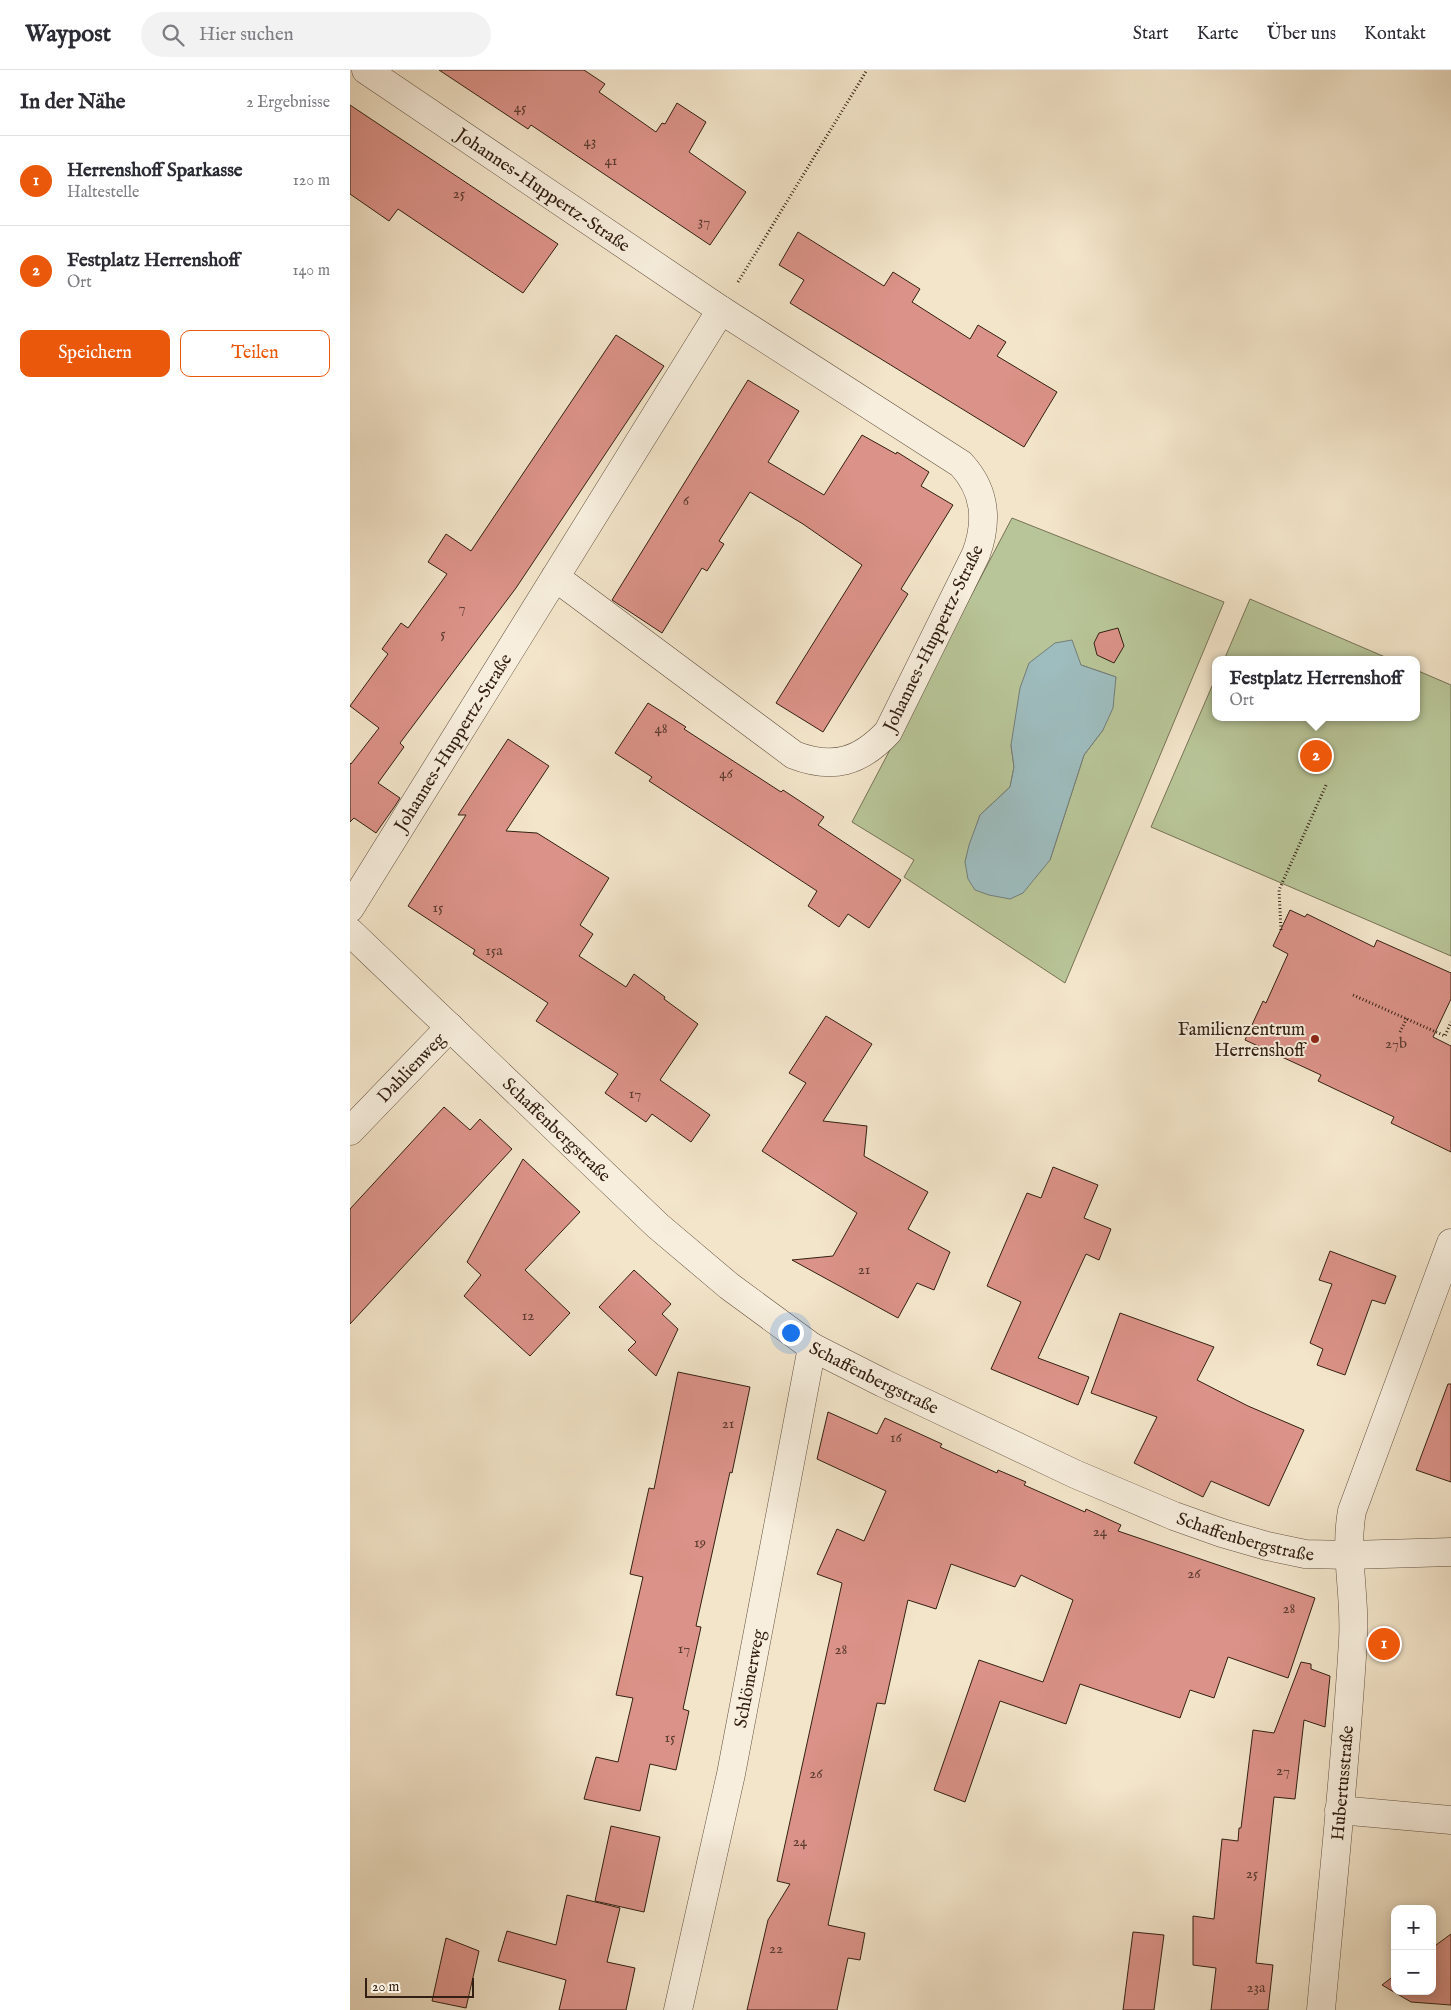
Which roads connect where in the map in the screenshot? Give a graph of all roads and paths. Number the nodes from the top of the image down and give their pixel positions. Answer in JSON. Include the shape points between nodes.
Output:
{"nodes":[{"id":1,"x":366,"y":70,"type":"edge"},
{"id":2,"x":867,"y":70,"type":"edge"},
{"id":3,"x":721,"y":310,"type":"junction"},
{"id":4,"x":555,"y":577,"type":"junction"},
{"id":5,"x":1327,"y":783,"type":"dead end"},
{"id":6,"x":350,"y":908,"type":"edge"},
{"id":7,"x":1281,"y":930,"type":"dead end"},
{"id":8,"x":350,"y":932,"type":"edge"},
{"id":9,"x":1353,"y":995,"type":"dead end"},
{"id":10,"x":1407,"y":1018,"type":"junction"},
{"id":11,"x":1451,"y":1022,"type":"edge"},
{"id":12,"x":450,"y":1027,"type":"junction"},
{"id":13,"x":1400,"y":1032,"type":"dead end"},
{"id":14,"x":350,"y":1131,"type":"edge"},
{"id":15,"x":1451,"y":1243,"type":"edge"},
{"id":16,"x":812,"y":1347,"type":"junction"},
{"id":17,"x":1451,"y":1552,"type":"edge"},
{"id":18,"x":1350,"y":1555,"type":"junction"},
{"id":19,"x":1339,"y":1810,"type":"junction"},
{"id":20,"x":1451,"y":1820,"type":"edge"},
{"id":21,"x":678,"y":2010,"type":"edge"},
{"id":22,"x":1320,"y":2010,"type":"edge"}],
"edges":[{"from":1,"to":3,"type":"street","name":"Johannes-Huppertz-Straße"},
{"from":2,"to":3,"type":"path"},
{"from":3,"to":4,"type":"street","name":"Johannes-Huppertz-Straße"},
{"from":3,"to":4,"type":"street","name":"Johannes-Huppertz-Straße","via":[[956,460],[978,488],[984,518],[983,536],[888,732],[864,754],[847,761],[811,761],[794,755]]},
{"from":4,"to":6,"type":"street","name":"Johannes-Huppertz-Straße"},
{"from":5,"to":7,"type":"path","via":[[1279,890]]},
{"from":8,"to":12,"type":"street","name":"Schaffenbergstraße"},
{"from":9,"to":10,"type":"path"},
{"from":10,"to":11,"type":"path","via":[[1445,1036]]},
{"from":10,"to":13,"type":"path"},
{"from":12,"to":14,"type":"street","name":"Dahlienweg"},
{"from":12,"to":16,"type":"street","name":"Schaffenbergstraße","via":[[671,1237],[728,1286]]},
{"from":15,"to":18,"type":"street","via":[[1352,1511]]},
{"from":16,"to":18,"type":"street","name":"Schaffenbergstraße","via":[[1036,1456],[1174,1516],[1231,1536],[1293,1552]]},
{"from":16,"to":21,"type":"street","name":"Schlömerweg","via":[[731,1774]]},
{"from":17,"to":18,"type":"street","name":"Schaffenbergstraße"},
{"from":18,"to":19,"type":"street","name":"Hubertusstraße","via":[[1353,1638]]},
{"from":19,"to":20,"type":"street"},
{"from":19,"to":22,"type":"street","name":"Hubertusstraße"}]}
